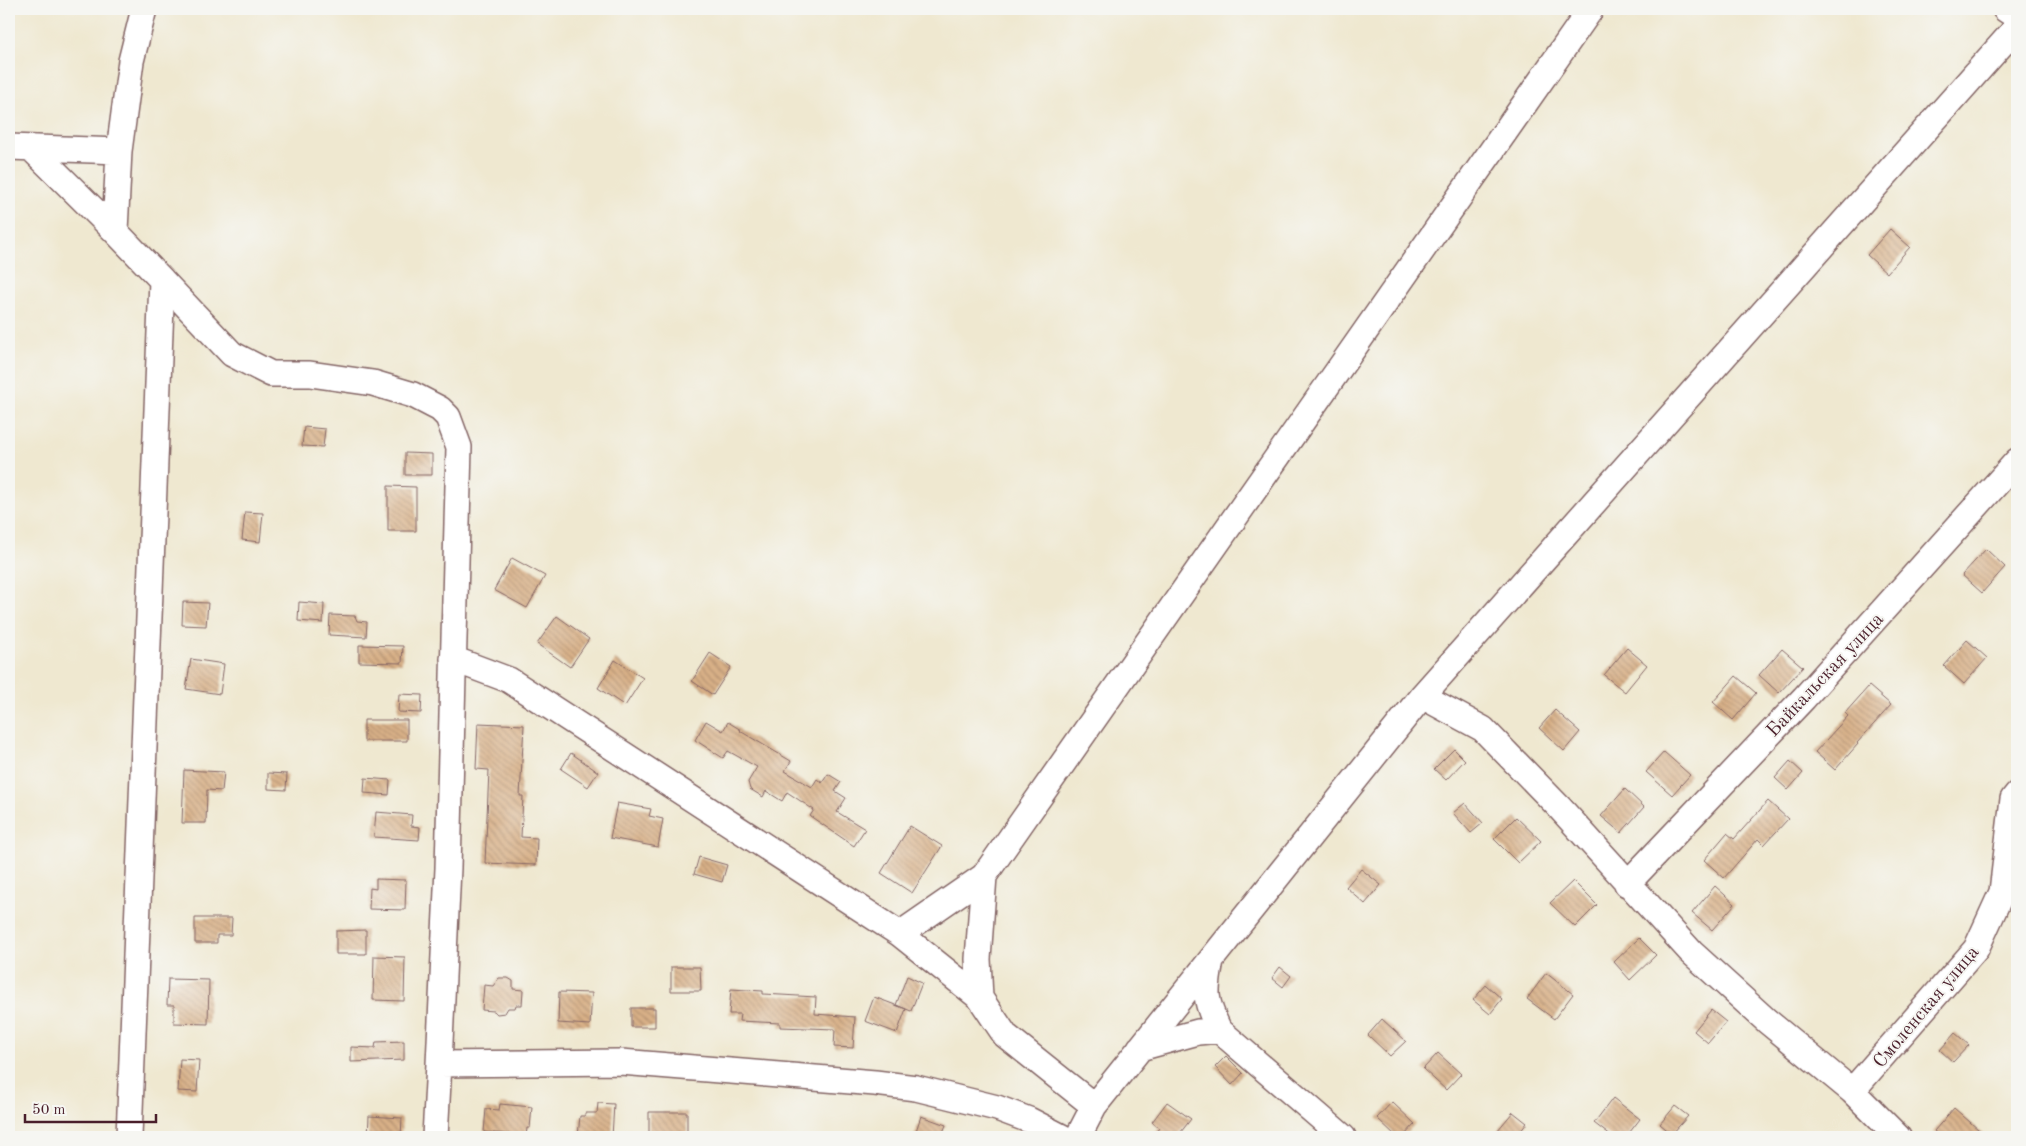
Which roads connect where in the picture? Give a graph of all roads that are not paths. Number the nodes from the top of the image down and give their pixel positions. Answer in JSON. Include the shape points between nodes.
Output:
{"nodes":[{"id":1,"x":144,"y":9,"type":"edge"},
{"id":2,"x":1591,"y":9,"type":"edge"},
{"id":3,"x":2005,"y":9,"type":"edge"},
{"id":4,"x":2017,"y":17,"type":"edge"},
{"id":5,"x":2017,"y":27,"type":"edge"},
{"id":6,"x":20,"y":147,"type":"edge"},
{"id":7,"x":119,"y":151,"type":"junction"},
{"id":8,"x":115,"y":231,"type":"junction"},
{"id":9,"x":162,"y":280,"type":"junction"},
{"id":10,"x":2017,"y":461,"type":"edge"},
{"id":11,"x":453,"y":659,"type":"junction"},
{"id":12,"x":1422,"y":696,"type":"junction"},
{"id":13,"x":2015,"y":796,"type":"edge"},
{"id":14,"x":984,"y":876,"type":"junction"},
{"id":15,"x":1627,"y":884,"type":"junction"},
{"id":16,"x":900,"y":934,"type":"junction"},
{"id":17,"x":1211,"y":960,"type":"junction"},
{"id":18,"x":980,"y":998,"type":"junction"},
{"id":19,"x":1219,"y":1030,"type":"junction"},
{"id":20,"x":1140,"y":1048,"type":"junction"},
{"id":21,"x":439,"y":1064,"type":"junction"},
{"id":22,"x":1852,"y":1091,"type":"junction"},
{"id":23,"x":1094,"y":1106,"type":"junction"},
{"id":24,"x":129,"y":1137,"type":"edge"},
{"id":25,"x":435,"y":1137,"type":"edge"},
{"id":26,"x":1062,"y":1137,"type":"edge"},
{"id":27,"x":1078,"y":1137,"type":"edge"},
{"id":28,"x":1343,"y":1137,"type":"edge"},
{"id":29,"x":1898,"y":1137,"type":"edge"}],
"edges":[{"from":1,"to":7,"type":"street","via":[[131,61]]},
{"from":2,"to":14,"type":"street"},
{"from":3,"to":4,"type":"street"},
{"from":5,"to":12,"type":"street"},
{"from":6,"to":7,"type":"street"},
{"from":6,"to":8,"type":"street"},
{"from":7,"to":8,"type":"street"},
{"from":8,"to":9,"type":"street"},
{"from":9,"to":11,"type":"street","via":[[232,354],[270,374],[310,374],[373,383],[413,395],[440,409],[448,417],[459,447]]},
{"from":9,"to":24,"type":"street"},
{"from":10,"to":15,"type":"street","name":"Байкальская улица","via":[[1804,698]]},
{"from":11,"to":16,"type":"street","via":[[509,680]]},
{"from":11,"to":21,"type":"street"},
{"from":12,"to":15,"type":"street","via":[[1483,729],[1559,807]]},
{"from":12,"to":17,"type":"street"},
{"from":13,"to":22,"type":"street","name":"Смоленская улица","via":[[2002,892],[1976,949]]},
{"from":14,"to":16,"type":"street"},
{"from":14,"to":18,"type":"street","via":[[978,959]]},
{"from":15,"to":22,"type":"street","via":[[1691,952],[1767,1021]]},
{"from":16,"to":18,"type":"street"},
{"from":17,"to":19,"type":"street","via":[[1206,991],[1210,1012]]},
{"from":17,"to":20,"type":"street"},
{"from":18,"to":23,"type":"street","via":[[1005,1035]]},
{"from":19,"to":20,"type":"street","via":[[1198,1032]]},
{"from":19,"to":28,"type":"street"},
{"from":20,"to":23,"type":"street"},
{"from":21,"to":25,"type":"street"},
{"from":21,"to":26,"type":"street","via":[[621,1062],[875,1083],[916,1088],[997,1108]]},
{"from":22,"to":29,"type":"street"},
{"from":23,"to":27,"type":"street"}]}
